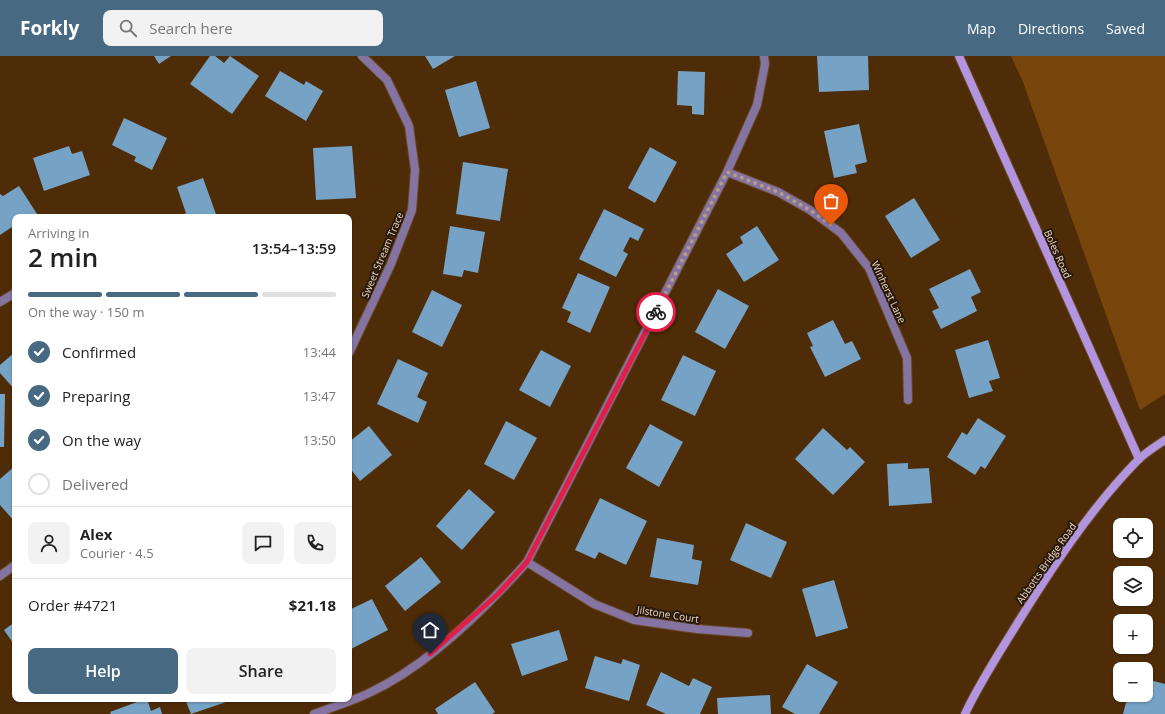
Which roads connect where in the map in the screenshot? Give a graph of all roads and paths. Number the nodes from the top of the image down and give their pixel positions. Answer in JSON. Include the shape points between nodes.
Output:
{"nodes":[{"id":1,"x":362,"y":56,"type":"edge"},
{"id":2,"x":764,"y":56,"type":"edge"},
{"id":3,"x":959,"y":56,"type":"edge"},
{"id":4,"x":727,"y":172,"type":"junction"},
{"id":5,"x":12,"y":295,"type":"edge"},
{"id":6,"x":0,"y":302,"type":"edge"},
{"id":7,"x":352,"y":347,"type":"edge"},
{"id":8,"x":908,"y":400,"type":"dead end"},
{"id":9,"x":1165,"y":440,"type":"edge"},
{"id":10,"x":1139,"y":459,"type":"junction"},
{"id":11,"x":527,"y":562,"type":"junction"},
{"id":12,"x":12,"y":566,"type":"edge"},
{"id":13,"x":0,"y":576,"type":"edge"},
{"id":14,"x":748,"y":633,"type":"dead end"},
{"id":15,"x":352,"y":699,"type":"edge"},
{"id":16,"x":345,"y":702,"type":"edge"},
{"id":17,"x":314,"y":714,"type":"edge"},
{"id":18,"x":965,"y":714,"type":"edge"}],
"edges":[{"from":1,"to":7,"type":"street","name":"Sweet Stream Trace","via":[[386,80],[409,126],[415,170],[412,210],[391,264]]},
{"from":2,"to":4,"type":"street","via":[[765,64],[757,106]]},
{"from":3,"to":10,"type":"street","name":"Boles Road"},
{"from":4,"to":8,"type":"street","name":"Winherst Lane","via":[[778,192],[810,210],[841,233],[869,268],[907,358]]},
{"from":4,"to":11,"type":"street"},
{"from":5,"to":6,"type":"street"},
{"from":9,"to":10,"type":"street","name":"Abbotts Bridge Road"},
{"from":10,"to":18,"type":"street","name":"Abbotts Bridge Road","via":[[1098,507],[1036,592]]},
{"from":11,"to":14,"type":"street","name":"Jilstone Court","via":[[594,604],[634,620]]},
{"from":11,"to":15,"type":"street","via":[[498,594],[419,664],[371,692]]},
{"from":12,"to":13,"type":"street"},
{"from":16,"to":17,"type":"street"}]}
